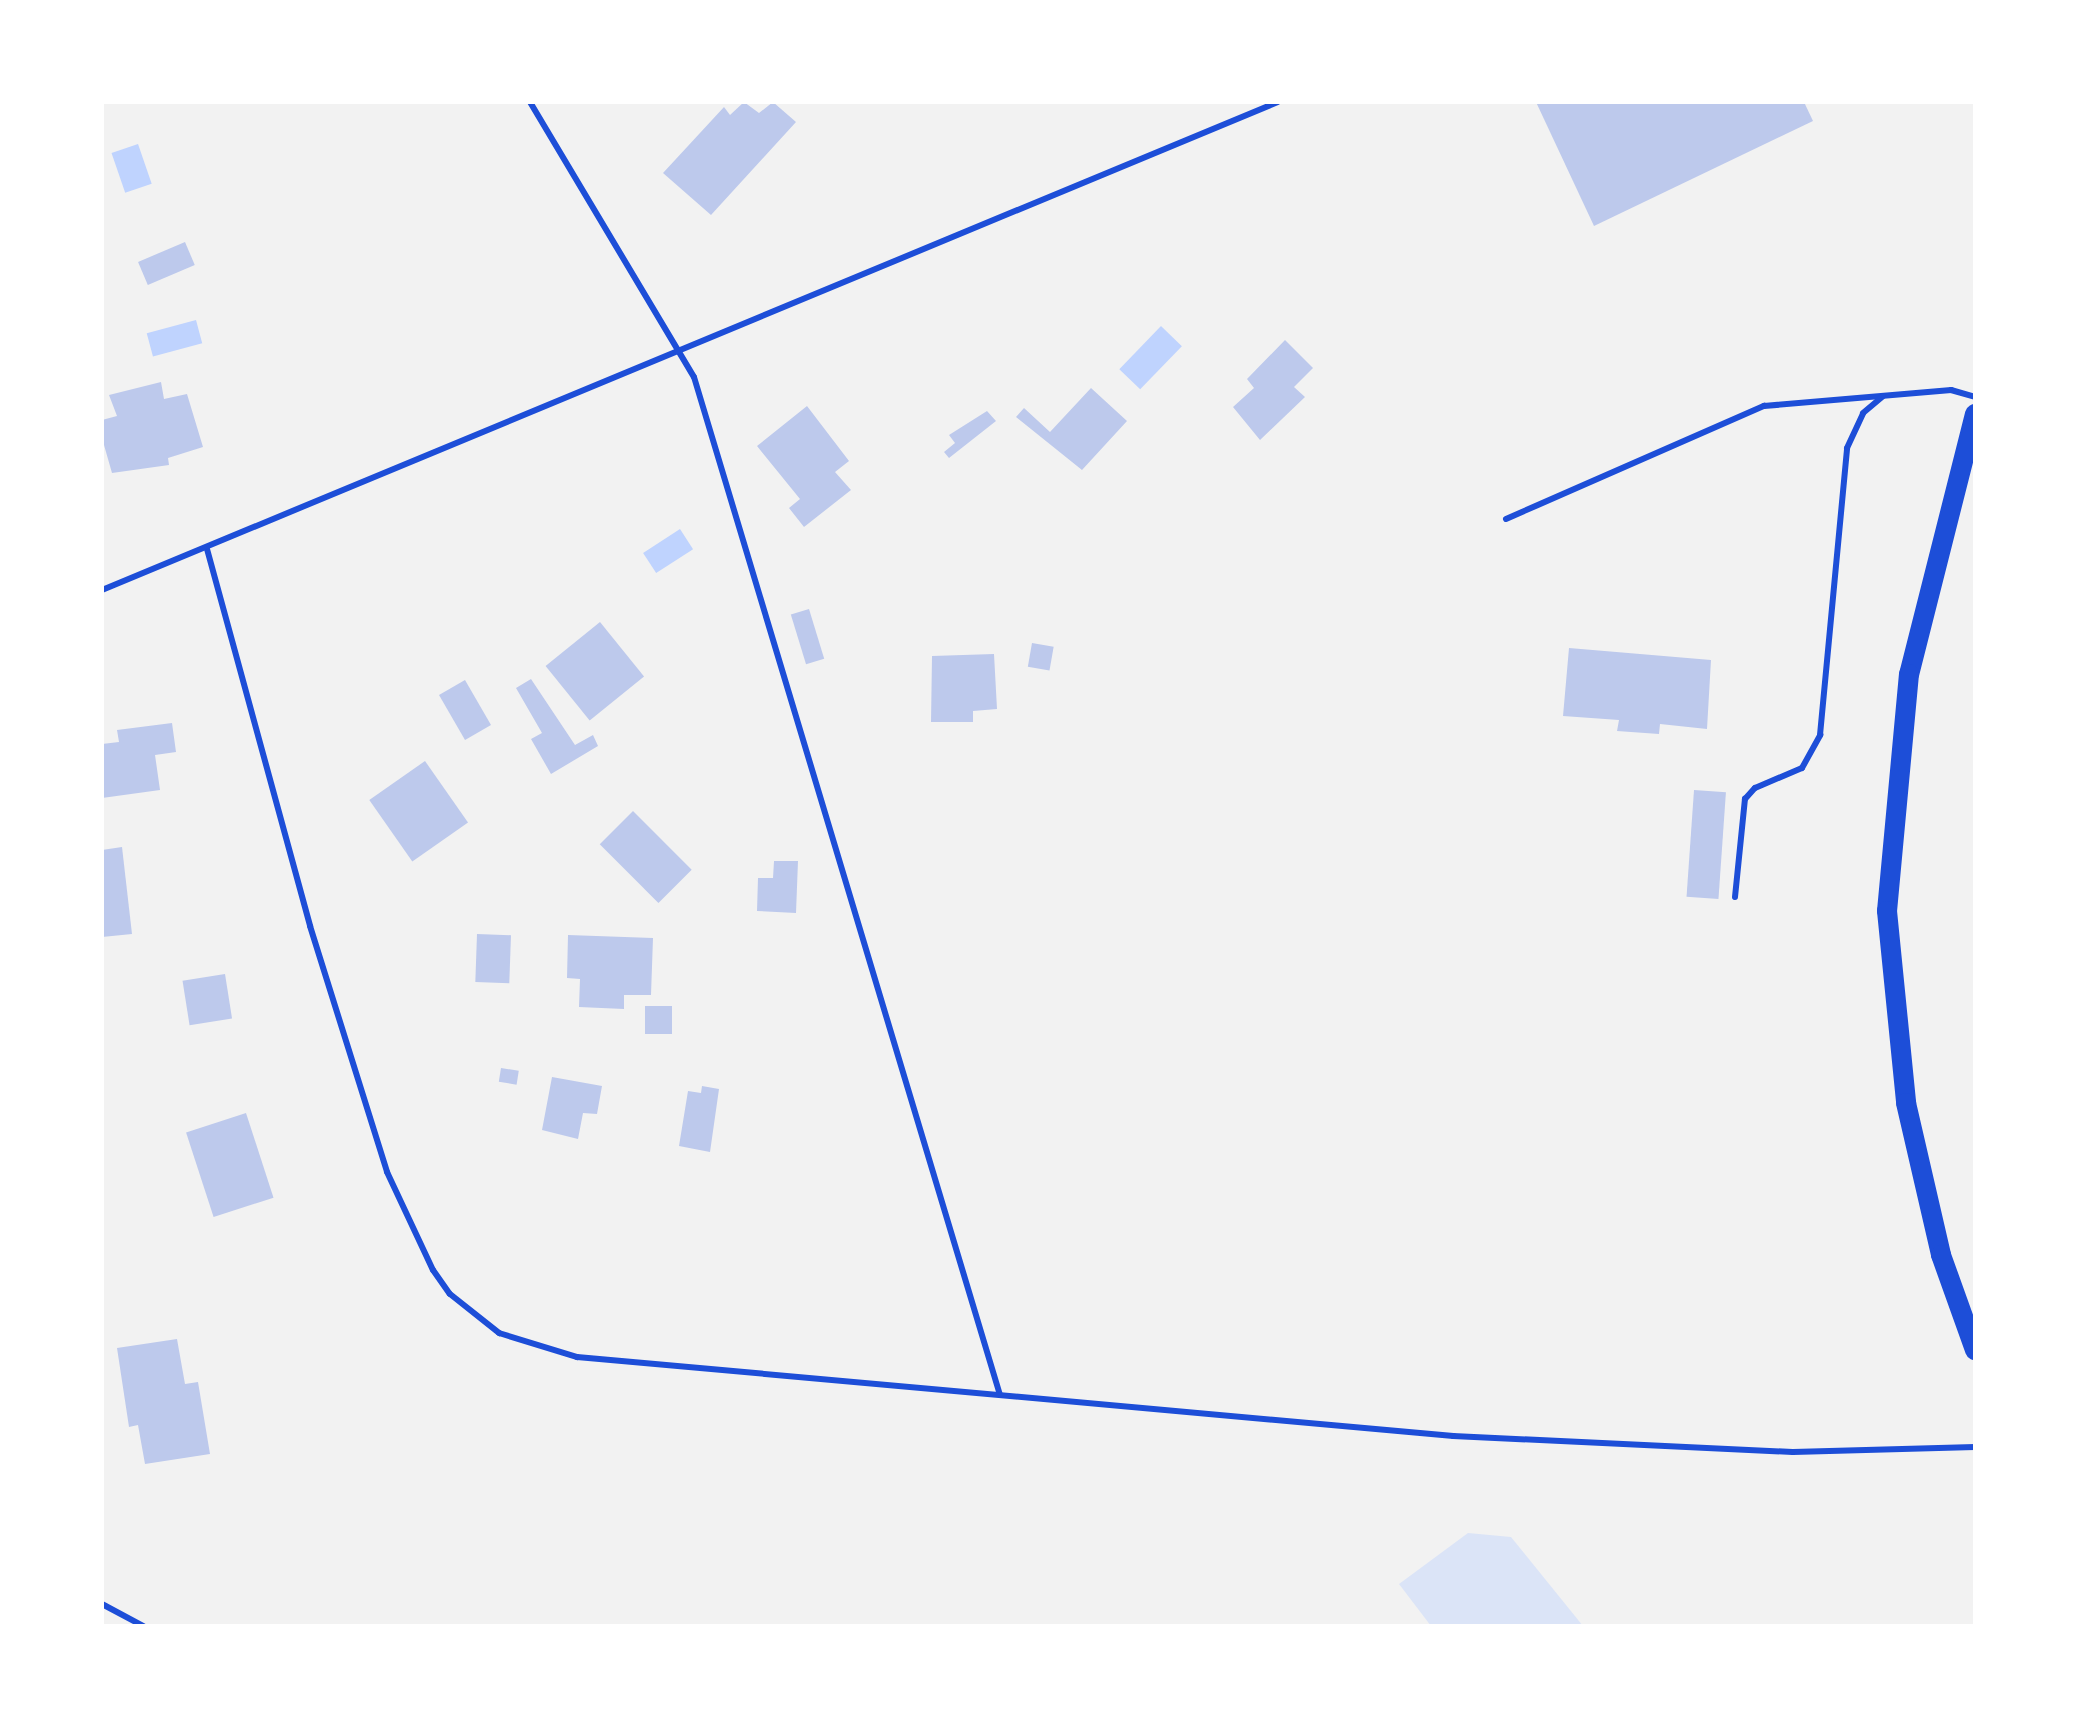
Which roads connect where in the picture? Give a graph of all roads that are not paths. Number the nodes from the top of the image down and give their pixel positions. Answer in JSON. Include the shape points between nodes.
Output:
{"nodes":[{"id":1,"x":530,"y":102,"type":"edge"},
{"id":2,"x":1278,"y":102,"type":"edge"},
{"id":3,"x":685,"y":354,"type":"junction"},
{"id":4,"x":1883,"y":396,"type":"junction"},
{"id":5,"x":1975,"y":397,"type":"edge"},
{"id":6,"x":1975,"y":414,"type":"edge"},
{"id":7,"x":1506,"y":519,"type":"dead end"},
{"id":8,"x":207,"y":549,"type":"junction"},
{"id":9,"x":102,"y":590,"type":"edge"},
{"id":10,"x":1735,"y":897,"type":"dead end"},
{"id":11,"x":1975,"y":1350,"type":"edge"},
{"id":12,"x":1000,"y":1395,"type":"junction"},
{"id":13,"x":1975,"y":1447,"type":"edge"},
{"id":14,"x":102,"y":1604,"type":"edge"},
{"id":15,"x":143,"y":1626,"type":"edge"}],
"edges":[{"from":1,"to":3,"type":"lane"},
{"from":2,"to":3,"type":"lane"},
{"from":3,"to":8,"type":"lane"},
{"from":3,"to":12,"type":"lane"},
{"from":4,"to":5,"type":"lane","via":[[1951,390]]},
{"from":4,"to":7,"type":"lane","via":[[1734,415]]},
{"from":4,"to":10,"type":"lane","via":[[1863,413],[1847,448],[1820,735],[1802,768],[1755,788],[1745,799]]},
{"from":6,"to":11,"type":"main road","via":[[1909,674],[1887,899],[1909,1117],[1941,1255]]},
{"from":8,"to":9,"type":"lane"},
{"from":8,"to":12,"type":"lane","via":[[310,926],[387,1172],[450,1294],[499,1333],[577,1357]]},
{"from":12,"to":13,"type":"lane","via":[[1453,1436],[1793,1452]]},
{"from":14,"to":15,"type":"lane"}]}
